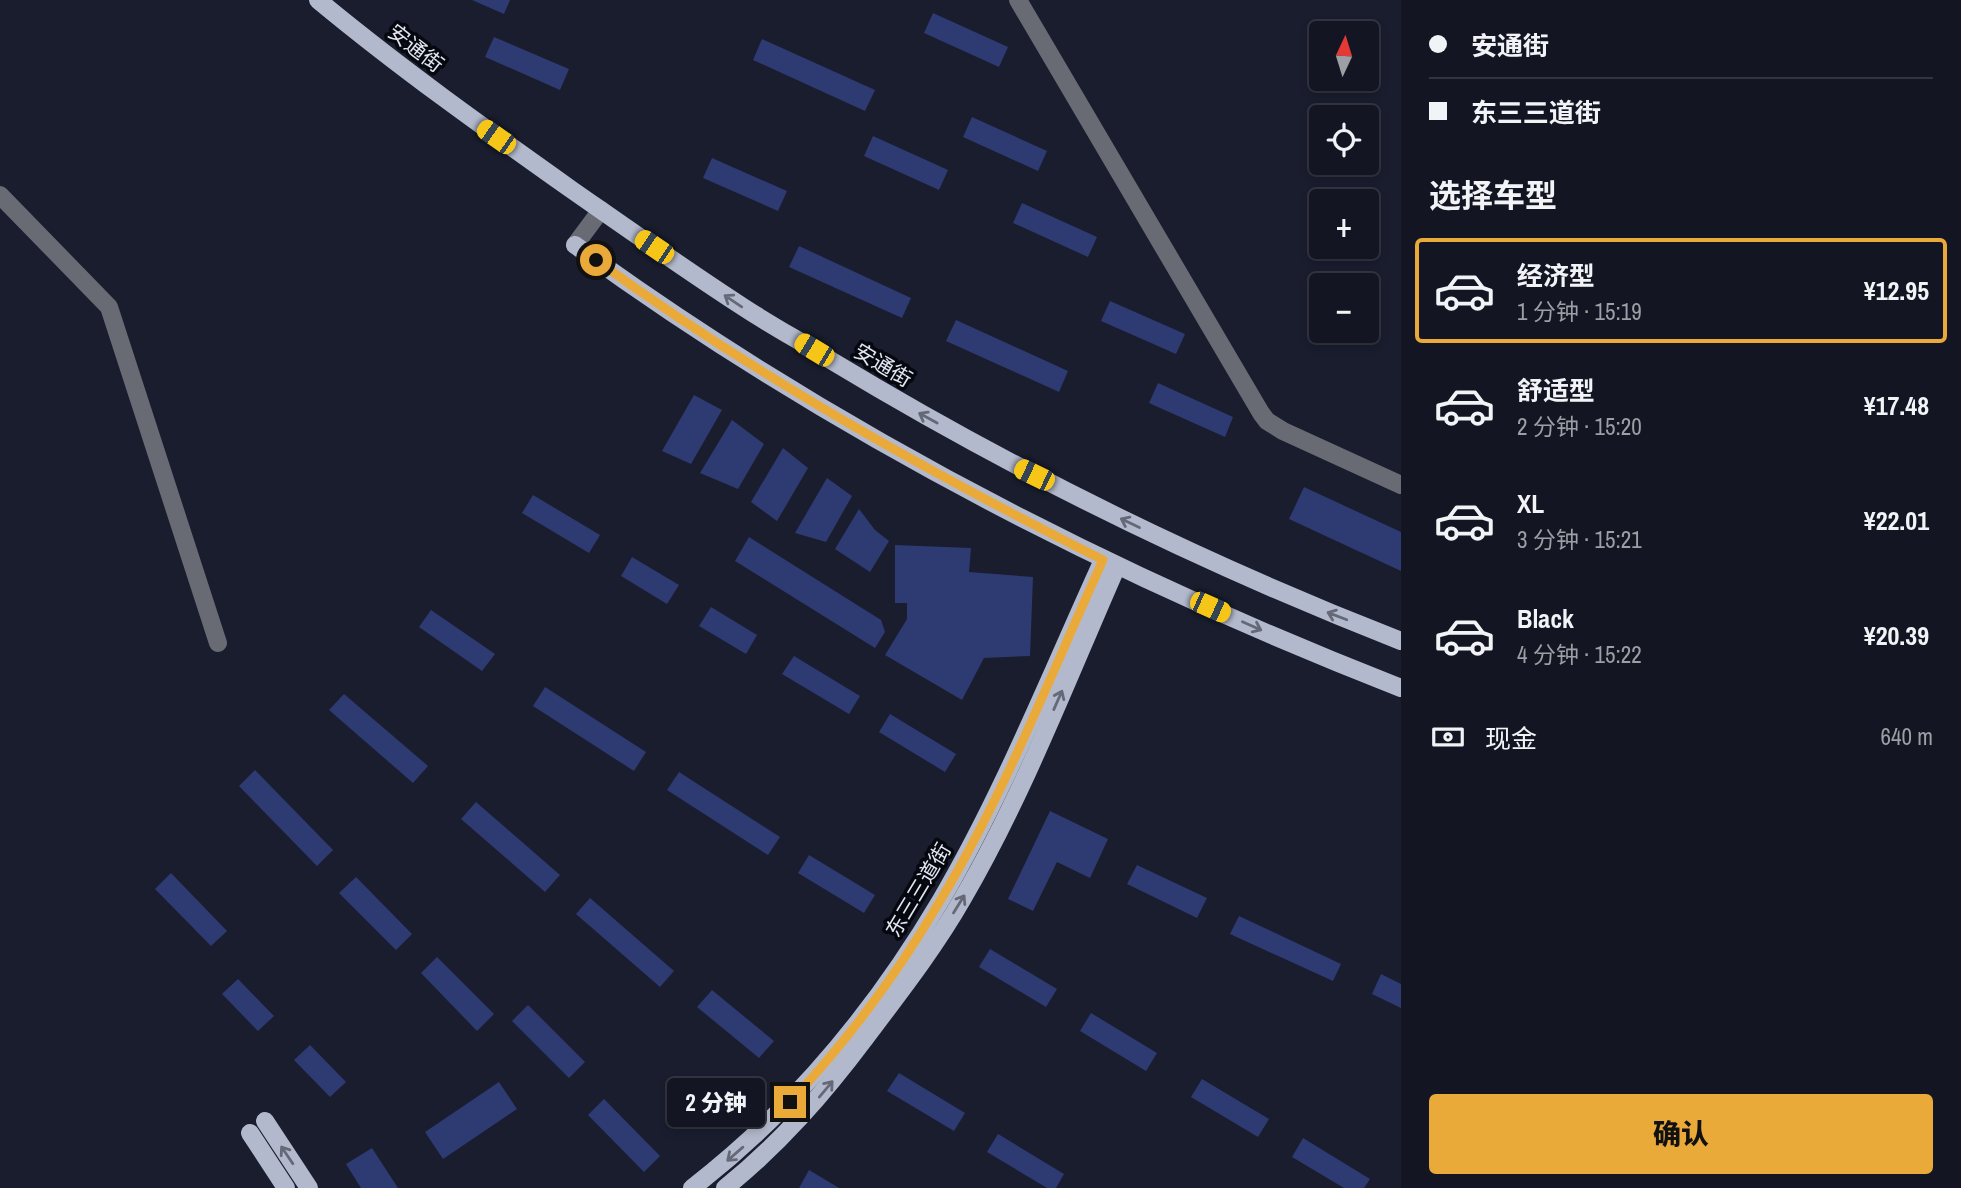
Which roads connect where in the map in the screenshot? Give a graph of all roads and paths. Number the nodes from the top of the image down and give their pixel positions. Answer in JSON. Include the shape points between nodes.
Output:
{"nodes":[{"id":1,"x":318,"y":0,"type":"edge"},
{"id":2,"x":1018,"y":0,"type":"edge"},
{"id":3,"x":0,"y":195,"type":"edge"},
{"id":4,"x":601,"y":210,"type":"junction"},
{"id":5,"x":575,"y":245,"type":"joint"},
{"id":6,"x":1401,"y":485,"type":"edge"},
{"id":7,"x":1110,"y":563,"type":"junction"},
{"id":8,"x":1401,"y":641,"type":"edge"},
{"id":9,"x":218,"y":643,"type":"dead end"},
{"id":10,"x":1401,"y":688,"type":"edge"},
{"id":11,"x":265,"y":1121,"type":"dead end"},
{"id":12,"x":250,"y":1133,"type":"dead end"},
{"id":13,"x":286,"y":1188,"type":"edge"},
{"id":14,"x":309,"y":1188,"type":"edge"},
{"id":15,"x":692,"y":1188,"type":"edge"},
{"id":16,"x":725,"y":1188,"type":"edge"}],
"edges":[{"from":1,"to":4,"type":"main road","name":"安通街","via":[[455,107]]},
{"from":2,"to":6,"type":"street","via":[[1261,414],[1283,431]]},
{"from":3,"to":9,"type":"street","via":[[109,307]]},
{"from":4,"to":5,"type":"street"},
{"from":8,"to":4,"type":"main road","name":"安通街","one_way":true,"via":[[1204,559],[1009,463],[742,307]]},
{"from":5,"to":7,"type":"main road","via":[[658,305],[880,441]]},
{"from":7,"to":10,"type":"main road","one_way":true},
{"from":7,"to":15,"type":"main road","name":"东三三道街","one_way":true,"via":[[975,837],[902,962],[822,1068],[759,1134]]},
{"from":16,"to":7,"type":"main road","name":"东三三道街","one_way":true,"via":[[752,1167],[835,1078],[914,975],[962,900],[1024,777]]},
{"from":14,"to":11,"type":"main road","one_way":true},
{"from":12,"to":13,"type":"main road"}]}
